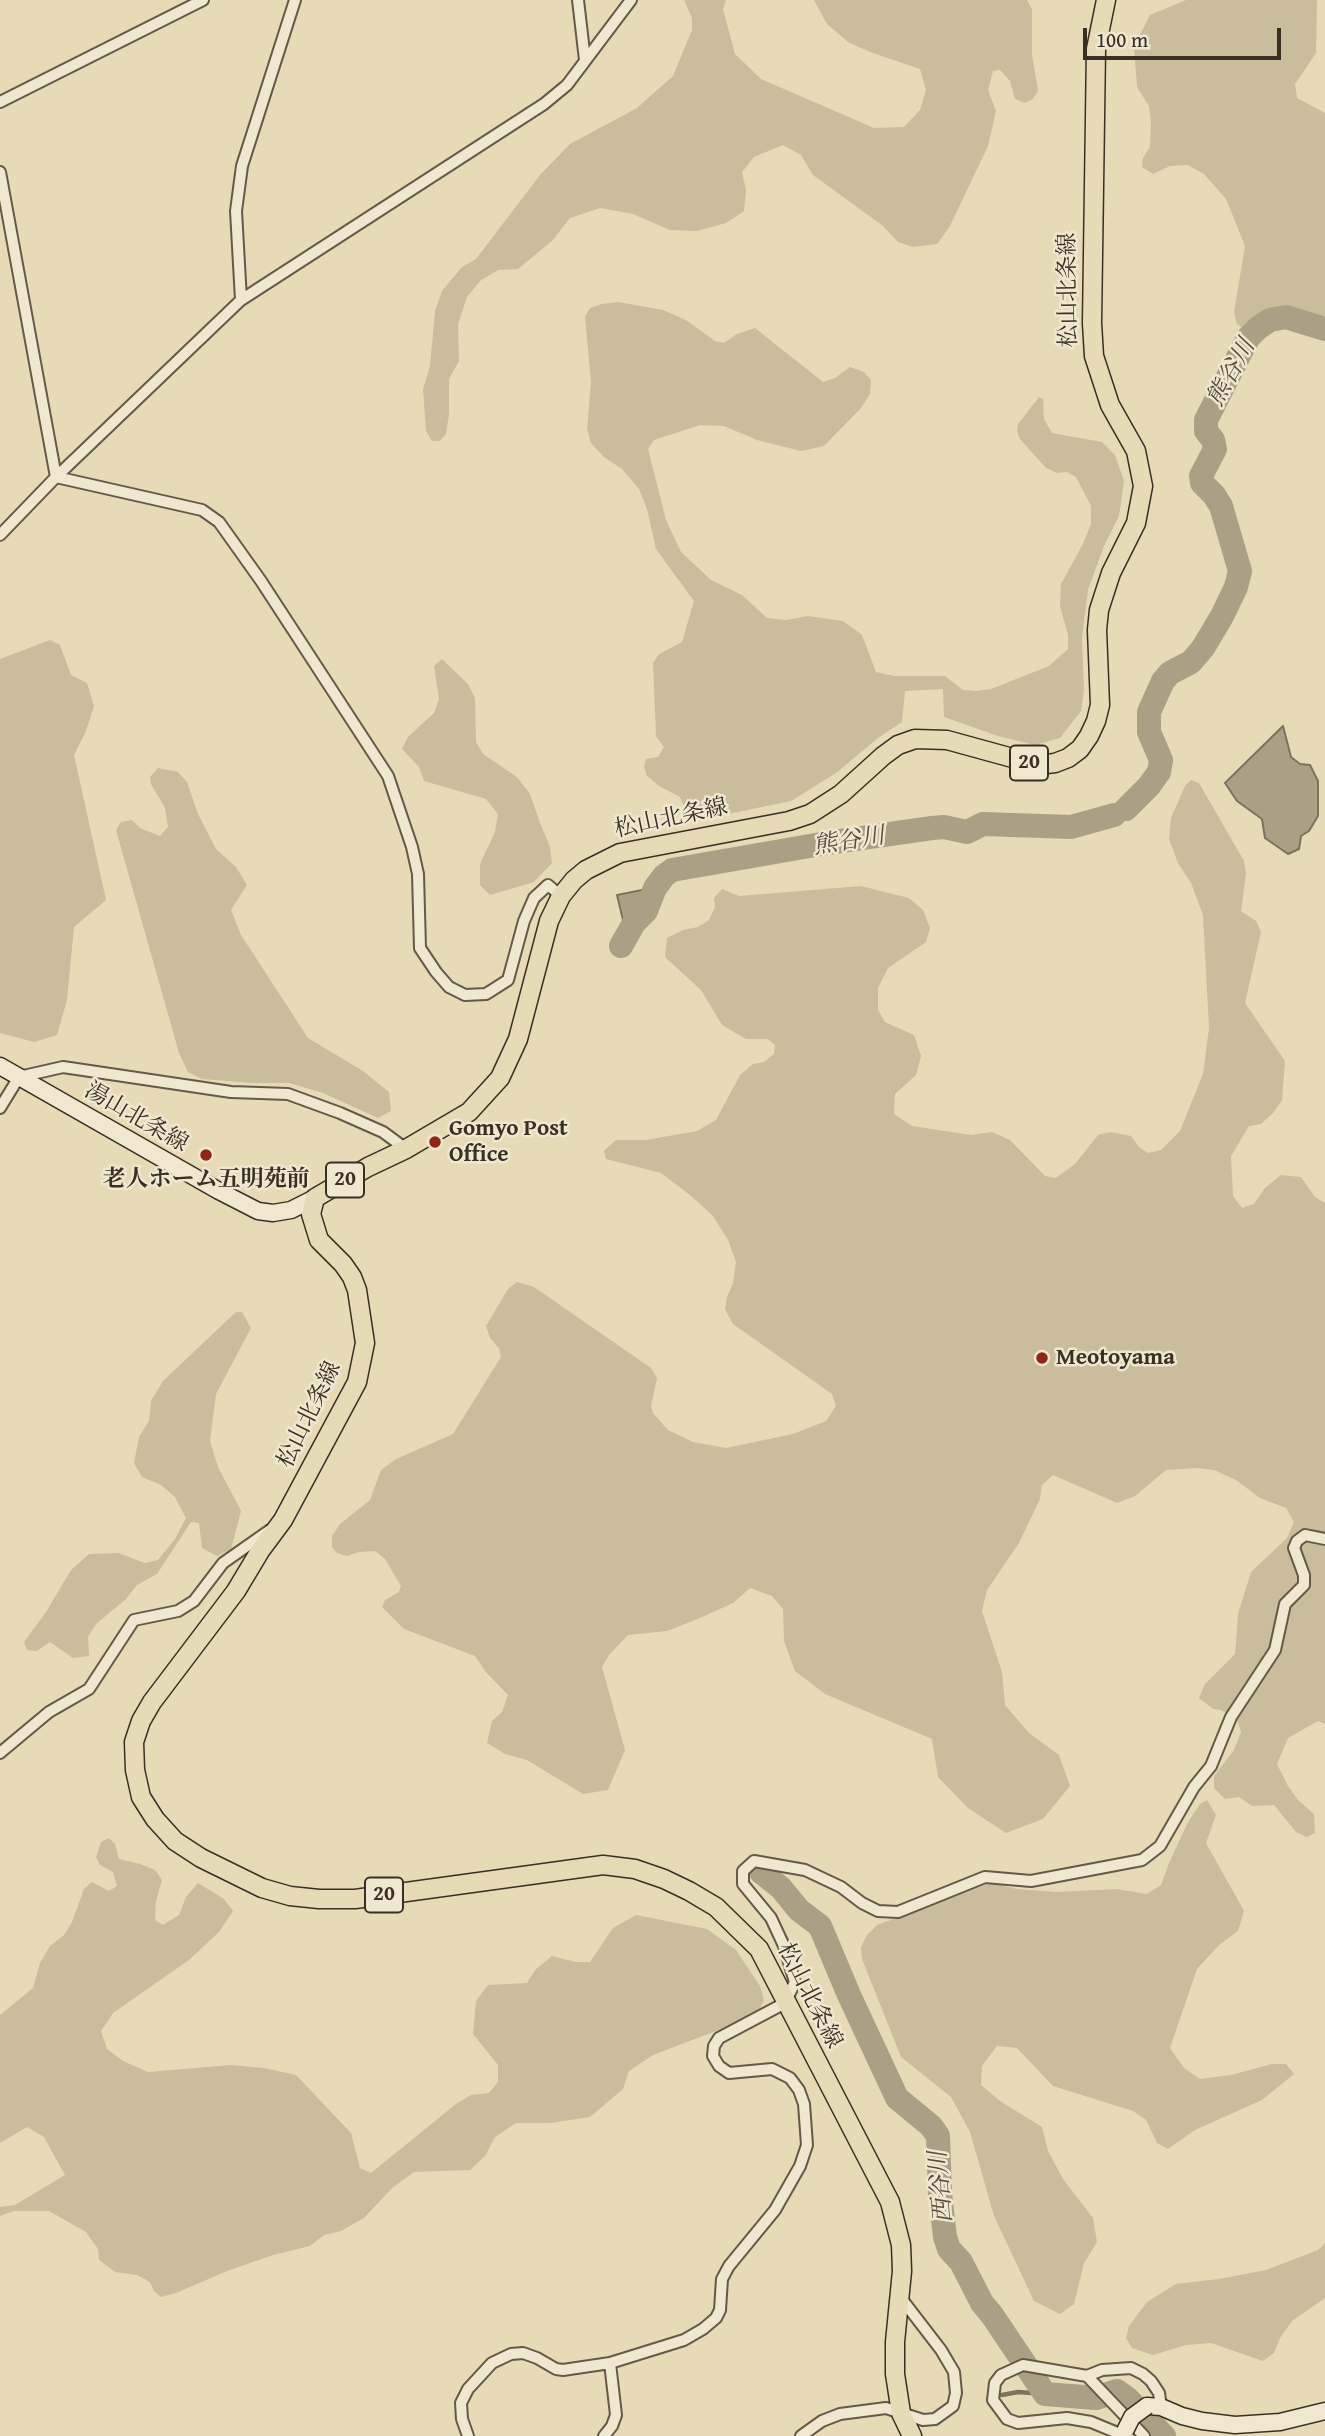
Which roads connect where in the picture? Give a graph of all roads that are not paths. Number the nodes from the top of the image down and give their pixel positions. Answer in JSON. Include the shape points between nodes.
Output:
{"nodes":[{"id":1,"x":203,"y":0,"type":"edge"},
{"id":2,"x":295,"y":0,"type":"edge"},
{"id":3,"x":578,"y":0,"type":"edge"},
{"id":4,"x":631,"y":0,"type":"edge"},
{"id":5,"x":1107,"y":0,"type":"edge"},
{"id":6,"x":585,"y":60,"type":"junction"},
{"id":7,"x":0,"y":102,"type":"edge"},
{"id":8,"x":0,"y":172,"type":"edge"},
{"id":9,"x":241,"y":300,"type":"junction"},
{"id":10,"x":56,"y":478,"type":"junction"},
{"id":11,"x":0,"y":535,"type":"edge"},
{"id":12,"x":561,"y":896,"type":"junction"},
{"id":13,"x":0,"y":1066,"type":"edge"},
{"id":14,"x":19,"y":1077,"type":"junction"},
{"id":15,"x":0,"y":1108,"type":"edge"},
{"id":16,"x":406,"y":1149,"type":"junction"},
{"id":17,"x":315,"y":1198,"type":"junction"},
{"id":18,"x":290,"y":1210,"type":"junction"},
{"id":19,"x":316,"y":1230,"type":"junction"},
{"id":20,"x":283,"y":1520,"type":"junction"},
{"id":21,"x":1325,"y":1539,"type":"edge"},
{"id":22,"x":0,"y":1752,"type":"edge"},
{"id":23,"x":785,"y":2003,"type":"junction"},
{"id":24,"x":901,"y":2298,"type":"junction"},
{"id":25,"x":610,"y":2363,"type":"junction"},
{"id":26,"x":1087,"y":2376,"type":"junction"},
{"id":27,"x":1154,"y":2406,"type":"junction"},
{"id":28,"x":1325,"y":2411,"type":"edge"},
{"id":29,"x":901,"y":2413,"type":"junction"},
{"id":30,"x":1125,"y":2434,"type":"edge"},
{"id":31,"x":468,"y":2436,"type":"edge"},
{"id":32,"x":604,"y":2436,"type":"edge"},
{"id":33,"x":801,"y":2436,"type":"edge"},
{"id":34,"x":912,"y":2436,"type":"edge"},
{"id":35,"x":1144,"y":2436,"type":"edge"}],
"edges":[{"from":1,"to":7,"type":"street"},
{"from":2,"to":9,"type":"street","via":[[242,166],[236,211]]},
{"from":3,"to":6,"type":"street"},
{"from":4,"to":6,"type":"street"},
{"from":5,"to":12,"type":"main road","name":"松山北条線","number":"20","via":[[1096,62],[1091,323],[1094,356],[1110,405],[1136,451],[1143,486],[1136,523],[1104,591],[1097,630],[1100,705],[1089,736],[1068,758],[1038,765],[947,740],[915,738],[898,745],[810,814],[620,853],[586,870]]},
{"from":6,"to":9,"type":"street","via":[[567,85],[544,104]]},
{"from":8,"to":10,"type":"street"},
{"from":9,"to":10,"type":"street"},
{"from":10,"to":11,"type":"street"},
{"from":10,"to":12,"type":"street","via":[[202,510],[219,522],[388,776],[418,874],[420,948],[449,987],[465,995],[486,994],[508,980],[534,898],[548,885]]},
{"from":12,"to":16,"type":"main road","name":"松山北条線","number":"20","via":[[541,944],[518,1038],[500,1078],[469,1112]]},
{"from":13,"to":14,"type":"main road","name":"湯山北条線"},
{"from":14,"to":15,"type":"street"},
{"from":14,"to":16,"type":"street","via":[[63,1067],[230,1092],[288,1094],[383,1132]]},
{"from":14,"to":18,"type":"main road","name":"湯山北条線","via":[[242,1204],[273,1213]]},
{"from":16,"to":17,"type":"main road","name":"松山北条線","number":"20"},
{"from":17,"to":18,"type":"main road","name":"湯山北条線"},
{"from":17,"to":19,"type":"main road","number":"20","via":[[311,1214]]},
{"from":18,"to":19,"type":"main road","via":[[303,1215]]},
{"from":19,"to":20,"type":"main road","name":"松山北条線","number":"20","via":[[319,1240],[352,1277],[365,1343],[357,1382]]},
{"from":20,"to":22,"type":"street","via":[[223,1563],[194,1601],[178,1611],[134,1620],[89,1689],[48,1712]]},
{"from":20,"to":23,"type":"main road","name":"松山北条線","number":"20","via":[[141,1721],[134,1742],[141,1797],[175,1841],[262,1888],[319,1899],[355,1899],[572,1867],[635,1869],[689,1891],[723,1914],[759,1949]]},
{"from":21,"to":23,"type":"street","via":[[1305,1535],[1297,1541],[1294,1548],[1304,1585],[1285,1604],[1275,1650],[1231,1717],[1211,1766],[1160,1846],[1142,1860],[1031,1881],[985,1877],[898,1912],[878,1911],[805,1870],[754,1861],[748,1866],[743,1884],[771,1918],[795,1982]]},
{"from":23,"to":24,"type":"main road","name":"松山北条線","number":"20","via":[[890,2202],[901,2245]]},
{"from":23,"to":25,"type":"street","via":[[719,2038],[713,2056],[729,2073],[772,2069],[790,2078],[804,2104],[807,2145],[800,2166],[775,2210],[729,2266],[722,2279],[716,2318],[684,2340]]},
{"from":24,"to":29,"type":"main road","name":"松山北条線","number":"20","via":[[895,2374]]},
{"from":24,"to":29,"type":"street","via":[[948,2361],[956,2393],[953,2406],[935,2419]]},
{"from":25,"to":31,"type":"street","via":[[563,2370],[523,2353],[492,2363],[472,2383],[461,2403]]},
{"from":25,"to":32,"type":"street","via":[[616,2415]]},
{"from":26,"to":27,"type":"street","via":[[1131,2368],[1152,2381],[1159,2393]]},
{"from":26,"to":30,"type":"street","via":[[1023,2365],[1001,2375],[993,2400],[1007,2419],[1018,2423],[1067,2418]]},
{"from":26,"to":35,"type":"street"},
{"from":27,"to":28,"type":"main road","via":[[1235,2425],[1280,2422]]},
{"from":27,"to":30,"type":"main road","bridge":true,"via":[[1132,2417]]},
{"from":29,"to":33,"type":"street","via":[[886,2408],[840,2414]]},
{"from":29,"to":34,"type":"main road","name":"松山北条線","number":"20"}]}
